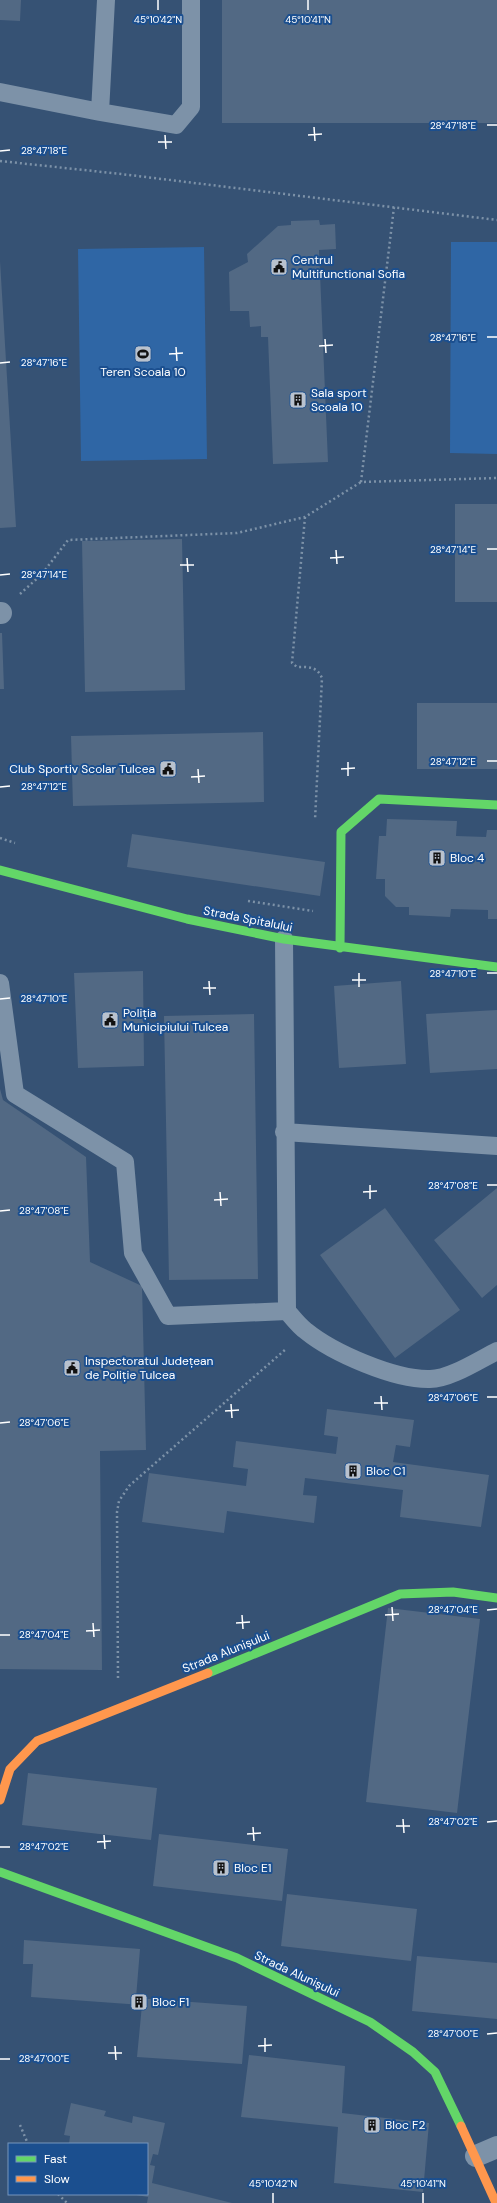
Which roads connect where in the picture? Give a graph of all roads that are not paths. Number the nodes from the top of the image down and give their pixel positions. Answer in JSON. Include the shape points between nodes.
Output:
{"nodes":[{"id":1,"x":106,"y":0,"type":"edge"},
{"id":2,"x":191,"y":0,"type":"edge"},
{"id":3,"x":0,"y":92,"type":"edge"},
{"id":4,"x":100,"y":112,"type":"junction"},
{"id":5,"x":497,"y":805,"type":"edge"},
{"id":6,"x":0,"y":870,"type":"edge"},
{"id":7,"x":284,"y":939,"type":"junction"},
{"id":8,"x":340,"y":948,"type":"junction"},
{"id":9,"x":497,"y":967,"type":"edge"},
{"id":10,"x":0,"y":983,"type":"edge"},
{"id":11,"x":284,"y":1132,"type":"junction"},
{"id":12,"x":497,"y":1146,"type":"edge"},
{"id":13,"x":286,"y":1311,"type":"junction"},
{"id":14,"x":497,"y":1351,"type":"edge"},
{"id":15,"x":497,"y":1598,"type":"edge"},
{"id":16,"x":0,"y":1800,"type":"edge"},
{"id":17,"x":0,"y":1872,"type":"edge"},
{"id":18,"x":497,"y":2147,"type":"edge"},
{"id":19,"x":476,"y":2156,"type":"junction"},
{"id":20,"x":496,"y":2203,"type":"edge"}],
"edges":[{"from":1,"to":4,"type":"lane"},
{"from":2,"to":4,"type":"lane","via":[[191,107],[176,125]]},
{"from":3,"to":4,"type":"lane"},
{"from":5,"to":8,"type":"street","via":[[380,799],[341,832]]},
{"from":6,"to":7,"type":"street","name":"Strada Spitalului","via":[[187,919]]},
{"from":7,"to":8,"type":"street","name":"Strada Spitalului"},
{"from":7,"to":11,"type":"lane"},
{"from":8,"to":9,"type":"street","name":"Strada Spitalului"},
{"from":10,"to":13,"type":"lane","via":[[15,1094],[125,1162],[133,1253],[168,1316]]},
{"from":11,"to":12,"type":"lane"},
{"from":11,"to":13,"type":"lane"},
{"from":13,"to":14,"type":"lane","via":[[306,1331],[341,1353],[382,1372],[430,1379],[460,1371]]},
{"from":15,"to":16,"type":"street","name":"Strada Alunișului","via":[[453,1592],[400,1594],[118,1708],[37,1741],[10,1769]]},
{"from":17,"to":19,"type":"street","name":"Strada Alunișului","via":[[237,1958],[370,2022],[413,2052],[435,2072]]},
{"from":18,"to":19,"type":"street"},
{"from":19,"to":20,"type":"street","name":"Strada Alunișului"}]}
